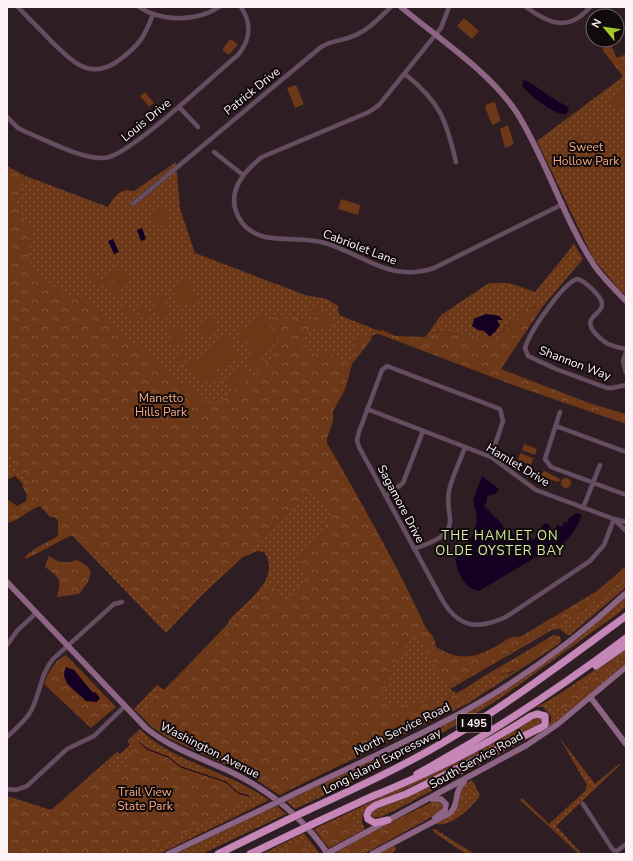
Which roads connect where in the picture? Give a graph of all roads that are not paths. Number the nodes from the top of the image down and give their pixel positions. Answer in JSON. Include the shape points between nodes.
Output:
{"nodes":[{"id":1,"x":18,"y":7,"type":"edge"},
{"id":2,"x":139,"y":7,"type":"edge"},
{"id":3,"x":219,"y":7,"type":"edge"},
{"id":4,"x":242,"y":7,"type":"edge"},
{"id":5,"x":390,"y":7,"type":"edge"},
{"id":6,"x":401,"y":7,"type":"edge"},
{"id":7,"x":449,"y":7,"type":"edge"},
{"id":8,"x":526,"y":7,"type":"edge"},
{"id":9,"x":590,"y":7,"type":"edge"},
{"id":10,"x":153,"y":14,"type":"junction"},
{"id":11,"x":435,"y":36,"type":"junction"},
{"id":12,"x":405,"y":74,"type":"junction"},
{"id":13,"x":179,"y":107,"type":"junction"},
{"id":14,"x":7,"y":117,"type":"edge"},
{"id":15,"x":198,"y":127,"type":"dead end"},
{"id":16,"x":214,"y":152,"type":"dead end"},
{"id":17,"x":456,"y":162,"type":"dead end"},
{"id":18,"x":243,"y":175,"type":"junction"},
{"id":19,"x":133,"y":204,"type":"dead end"},
{"id":20,"x":563,"y":204,"type":"junction"},
{"id":21,"x":620,"y":295,"type":"junction"},
{"id":22,"x":626,"y":297,"type":"edge"},
{"id":23,"x":626,"y":301,"type":"edge"},
{"id":24,"x":626,"y":350,"type":"edge"},
{"id":25,"x":626,"y":373,"type":"edge"},
{"id":26,"x":626,"y":385,"type":"edge"},
{"id":27,"x":367,"y":409,"type":"junction"},
{"id":28,"x":560,"y":412,"type":"dead end"},
{"id":29,"x":556,"y":426,"type":"junction"},
{"id":30,"x":423,"y":430,"type":"junction"},
{"id":31,"x":465,"y":447,"type":"junction"},
{"id":32,"x":626,"y":452,"type":"edge"},
{"id":33,"x":491,"y":457,"type":"junction"},
{"id":34,"x":600,"y":465,"type":"dead end"},
{"id":35,"x":592,"y":482,"type":"junction"},
{"id":36,"x":626,"y":495,"type":"edge"},
{"id":37,"x":386,"y":496,"type":"junction"},
{"id":38,"x":583,"y":508,"type":"junction"},
{"id":39,"x":614,"y":519,"type":"junction"},
{"id":40,"x":626,"y":522,"type":"edge"},
{"id":41,"x":626,"y":530,"type":"edge"},
{"id":42,"x":414,"y":549,"type":"junction"},
{"id":43,"x":7,"y":582,"type":"edge"},
{"id":44,"x":626,"y":593,"type":"edge"},
{"id":45,"x":122,"y":602,"type":"dead end"},
{"id":46,"x":36,"y":613,"type":"junction"},
{"id":47,"x":626,"y":616,"type":"edge"},
{"id":48,"x":626,"y":638,"type":"edge"},
{"id":49,"x":7,"y":645,"type":"edge"},
{"id":50,"x":626,"y":645,"type":"edge"},
{"id":51,"x":66,"y":646,"type":"junction"},
{"id":52,"x":626,"y":667,"type":"edge"},
{"id":53,"x":591,"y":698,"type":"junction"},
{"id":54,"x":538,"y":701,"type":"junction"},
{"id":55,"x":125,"y":706,"type":"junction"},
{"id":56,"x":7,"y":737,"type":"edge"},
{"id":57,"x":626,"y":744,"type":"edge"},
{"id":58,"x":470,"y":776,"type":"junction"},
{"id":59,"x":7,"y":789,"type":"edge"},
{"id":60,"x":371,"y":797,"type":"junction"},
{"id":61,"x":582,"y":804,"type":"dead end"},
{"id":62,"x":405,"y":812,"type":"junction"},
{"id":63,"x":388,"y":820,"type":"junction"},
{"id":64,"x":432,"y":822,"type":"junction"},
{"id":65,"x":626,"y":844,"type":"edge"},
{"id":66,"x":168,"y":854,"type":"edge"},
{"id":67,"x":218,"y":854,"type":"edge"},
{"id":68,"x":250,"y":854,"type":"edge"},
{"id":69,"x":327,"y":854,"type":"edge"},
{"id":70,"x":372,"y":854,"type":"edge"}],
"edges":[{"from":1,"to":10,"type":"street","via":[[76,64],[96,70],[105,69],[116,63],[135,48],[146,33]]},
{"from":2,"to":10,"type":"street"},
{"from":3,"to":10,"type":"street","via":[[200,16],[188,18]]},
{"from":4,"to":13,"type":"street","name":"Louis Drive","via":[[250,30],[244,47]]},
{"from":5,"to":19,"type":"street","name":"Patrick Drive","via":[[363,32],[321,46]]},
{"from":6,"to":11,"type":"main road"},
{"from":7,"to":11,"type":"street","name":"Cabriolet Lane","via":[[444,22]]},
{"from":8,"to":9,"type":"street","via":[[540,17],[558,23],[575,20]]},
{"from":11,"to":12,"type":"street","name":"Cabriolet Lane"},
{"from":11,"to":20,"type":"main road","via":[[487,78],[506,98],[530,136]]},
{"from":12,"to":17,"type":"street","via":[[426,92],[439,109],[449,132]]},
{"from":12,"to":18,"type":"street","name":"Cabriolet Lane","via":[[379,105],[369,112],[262,157]]},
{"from":13,"to":14,"type":"street","name":"Louis Drive","via":[[123,152],[105,158],[90,157],[26,132]]},
{"from":13,"to":15,"type":"street"},
{"from":16,"to":18,"type":"street"},
{"from":18,"to":20,"type":"street","name":"Cabriolet Lane","via":[[235,189],[233,203],[235,211],[247,228],[265,237],[324,243],[357,255],[378,267],[399,273],[422,272],[434,268]]},
{"from":20,"to":21,"type":"main road","via":[[594,264]]},
{"from":21,"to":22,"type":"main road"},
{"from":21,"to":23,"type":"main road"},
{"from":24,"to":25,"type":"street","via":[[623,361]]},
{"from":24,"to":26,"type":"street","name":"Shannon Way","via":[[608,343],[590,326],[591,320],[601,309],[601,300],[586,284],[577,279],[552,302],[525,348],[528,356],[607,388]]},
{"from":27,"to":30,"type":"street","name":"Hamlet Drive"},
{"from":27,"to":33,"type":"street","name":"Sagamore Drive","via":[[382,370],[387,366],[495,406],[500,409],[503,421]]},
{"from":27,"to":37,"type":"street","name":"Sagamore Drive","via":[[357,440]]},
{"from":28,"to":29,"type":"street"},
{"from":29,"to":32,"type":"street"},
{"from":29,"to":35,"type":"street","via":[[545,459],[551,467]]},
{"from":30,"to":31,"type":"street","name":"Hamlet Drive"},
{"from":30,"to":37,"type":"street","via":[[403,483]]},
{"from":31,"to":33,"type":"street","name":"Hamlet Drive"},
{"from":31,"to":42,"type":"street","via":[[449,490],[451,521],[441,537]]},
{"from":33,"to":38,"type":"street","name":"Hamlet Drive","via":[[536,490]]},
{"from":34,"to":35,"type":"street"},
{"from":35,"to":36,"type":"street"},
{"from":35,"to":38,"type":"street"},
{"from":37,"to":42,"type":"street","name":"Sagamore Drive"},
{"from":38,"to":39,"type":"street","name":"Hamlet Drive"},
{"from":39,"to":40,"type":"street","name":"Hamlet Drive"},
{"from":39,"to":41,"type":"street","name":"Hamlet Drive"},
{"from":39,"to":42,"type":"street","name":"Sagamore Drive","via":[[604,545],[590,561],[506,617],[481,626],[460,621],[450,612]]},
{"from":43,"to":46,"type":"main road","name":"Washington Avenue"},
{"from":44,"to":66,"type":"main road","name":"North Service Road","bridge":true,"via":[[568,642],[470,708]]},
{"from":45,"to":51,"type":"street","via":[[114,604]]},
{"from":46,"to":49,"type":"street"},
{"from":46,"to":51,"type":"main road","name":"Washington Avenue"},
{"from":47,"to":67,"type":"highway","name":"Long Island Expressway","number":"I 495","bridge":true,"via":[[531,686],[448,739],[366,783]]},
{"from":48,"to":54,"type":"highway","number":"I 495"},
{"from":50,"to":54,"type":"highway"},
{"from":51,"to":55,"type":"main road","name":"Washington Avenue"},
{"from":51,"to":56,"type":"street","via":[[46,668],[34,705],[27,717]]},
{"from":52,"to":53,"type":"main road","name":"South Service Road"},
{"from":53,"to":57,"type":"main road"},
{"from":53,"to":58,"type":"main road","name":"South Service Road","via":[[540,737]]},
{"from":54,"to":60,"type":"highway","number":"I 495","via":[[456,752]]},
{"from":55,"to":59,"type":"street","via":[[94,736],[67,749],[27,786],[16,790]]},
{"from":55,"to":69,"type":"main road","name":"Washington Avenue","via":[[162,740],[245,779],[270,794],[297,816]]},
{"from":58,"to":62,"type":"main road","name":"South Service Road"},
{"from":58,"to":64,"type":"main road","via":[[457,790],[453,810]]},
{"from":60,"to":63,"type":"highway","via":[[467,754],[531,716],[545,716],[546,725],[406,794],[376,805],[367,815],[368,819],[375,823]]},
{"from":60,"to":68,"type":"highway","number":"I 495","bridge":true},
{"from":61,"to":65,"type":"street","via":[[613,850],[617,851]]},
{"from":62,"to":63,"type":"main road","name":"South Service Road"},
{"from":62,"to":64,"type":"main road","via":[[436,798],[441,799],[446,807]]},
{"from":63,"to":69,"type":"main road","name":"South Service Road","bridge":true},
{"from":64,"to":70,"type":"main road"}]}
